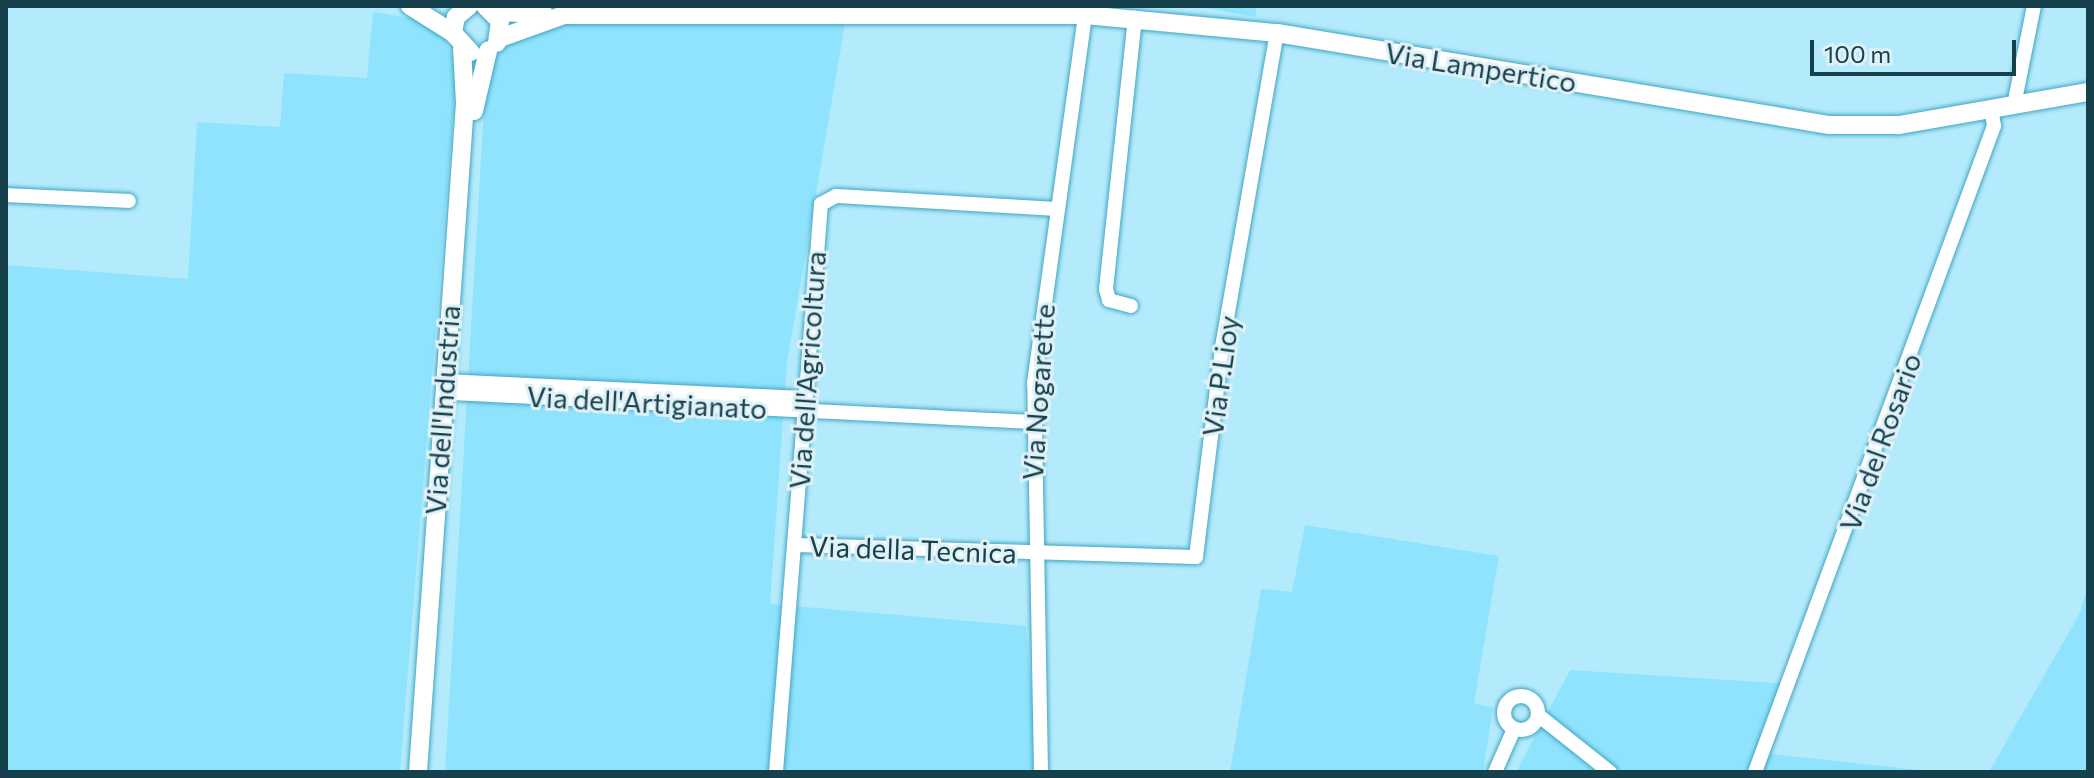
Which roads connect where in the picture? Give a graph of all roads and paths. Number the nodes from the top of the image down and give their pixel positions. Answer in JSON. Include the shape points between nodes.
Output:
{"nodes":[{"id":1,"x":413,"y":6,"type":"edge"},
{"id":2,"x":2034,"y":6,"type":"edge"},
{"id":3,"x":465,"y":9,"type":"edge"},
{"id":4,"x":490,"y":9,"type":"edge"},
{"id":5,"x":530,"y":9,"type":"edge"},
{"id":6,"x":872,"y":10,"type":"edge"},
{"id":7,"x":596,"y":11,"type":"edge"},
{"id":8,"x":1164,"y":13,"type":"edge"},
{"id":9,"x":1085,"y":15,"type":"junction"},
{"id":10,"x":549,"y":16,"type":"junction"},
{"id":11,"x":1135,"y":18,"type":"junction"},
{"id":12,"x":1277,"y":33,"type":"junction"},
{"id":13,"x":458,"y":40,"type":"junction"},
{"id":14,"x":494,"y":44,"type":"junction"},
{"id":15,"x":2088,"y":92,"type":"edge"},
{"id":16,"x":2014,"y":105,"type":"junction"},
{"id":17,"x":1991,"y":108,"type":"junction"},
{"id":18,"x":6,"y":195,"type":"edge"},
{"id":19,"x":129,"y":201,"type":"dead end"},
{"id":20,"x":1054,"y":209,"type":"junction"},
{"id":21,"x":1131,"y":306,"type":"dead end"},
{"id":22,"x":448,"y":387,"type":"junction"},
{"id":23,"x":803,"y":404,"type":"junction"},
{"id":24,"x":1033,"y":422,"type":"junction"},
{"id":25,"x":794,"y":545,"type":"junction"},
{"id":26,"x":1032,"y":554,"type":"junction"},
{"id":27,"x":1538,"y":715,"type":"junction"},
{"id":28,"x":1514,"y":729,"type":"junction"},
{"id":29,"x":418,"y":772,"type":"edge"},
{"id":30,"x":426,"y":772,"type":"edge"},
{"id":31,"x":776,"y":772,"type":"edge"},
{"id":32,"x":1041,"y":772,"type":"edge"},
{"id":33,"x":1495,"y":772,"type":"edge"},
{"id":34,"x":1610,"y":772,"type":"edge"},
{"id":35,"x":1755,"y":772,"type":"edge"}],
"edges":[{"from":1,"to":3,"type":"street"},
{"from":1,"to":13,"type":"street"},
{"from":2,"to":16,"type":"street"},
{"from":3,"to":13,"type":"street"},
{"from":4,"to":5,"type":"street","name":"Via Lampertico"},
{"from":4,"to":14,"type":"street","name":"Via Lampertico"},
{"from":5,"to":10,"type":"street","name":"Via Lampertico"},
{"from":6,"to":7,"type":"street","name":"Via Lampertico"},
{"from":6,"to":9,"type":"street","name":"Via Lampertico"},
{"from":7,"to":10,"type":"street","name":"Via Lampertico"},
{"from":8,"to":11,"type":"street","name":"Via Lampertico"},
{"from":8,"to":12,"type":"street","name":"Via Lampertico"},
{"from":9,"to":11,"type":"street","name":"Via Lampertico"},
{"from":9,"to":20,"type":"street","name":"Via Nogarette"},
{"from":10,"to":14,"type":"street","name":"Via Lampertico"},
{"from":11,"to":21,"type":"street","via":[[1106,289],[1109,300]]},
{"from":12,"to":17,"type":"street","name":"Via Lampertico","via":[[1829,125],[1899,125]]},
{"from":12,"to":26,"type":"street","name":"Via P.Lioy","via":[[1222,347],[1196,557]]},
{"from":13,"to":14,"type":"street"},
{"from":13,"to":22,"type":"street","name":"Via dell'Industria","via":[[465,103]]},
{"from":14,"to":22,"type":"street","name":"Via dell'Industria","via":[[475,103]]},
{"from":15,"to":16,"type":"street","name":"Via Lampertico"},
{"from":16,"to":17,"type":"street","name":"Via Lampertico"},
{"from":17,"to":35,"type":"street","name":"Via del Rosario","via":[[1994,126]]},
{"from":18,"to":19,"type":"street"},
{"from":20,"to":23,"type":"street","name":"Via dell'Agricoltura","via":[[836,196],[821,204]]},
{"from":20,"to":24,"type":"street","name":"Via Nogarette"},
{"from":22,"to":23,"type":"street","name":"Via dell'Artigianato"},
{"from":22,"to":29,"type":"street","name":"Via dell'Industria"},
{"from":22,"to":30,"type":"street","name":"Via dell'Industria"},
{"from":23,"to":24,"type":"street","name":"Via dell'Artigianato"},
{"from":23,"to":25,"type":"street","name":"Via dell'Agricoltura"},
{"from":24,"to":26,"type":"street","name":"Via Nogarette"},
{"from":25,"to":26,"type":"street","name":"Via della Tecnica"},
{"from":25,"to":31,"type":"street","name":"Via dell'Agricoltura"},
{"from":26,"to":32,"type":"street","name":"Via Nogarette"},
{"from":27,"to":28,"type":"street","via":[[1529,729]]},
{"from":27,"to":28,"type":"street","via":[[1529,697],[1513,698],[1504,716]]},
{"from":27,"to":34,"type":"street"},
{"from":28,"to":33,"type":"street"}]}
